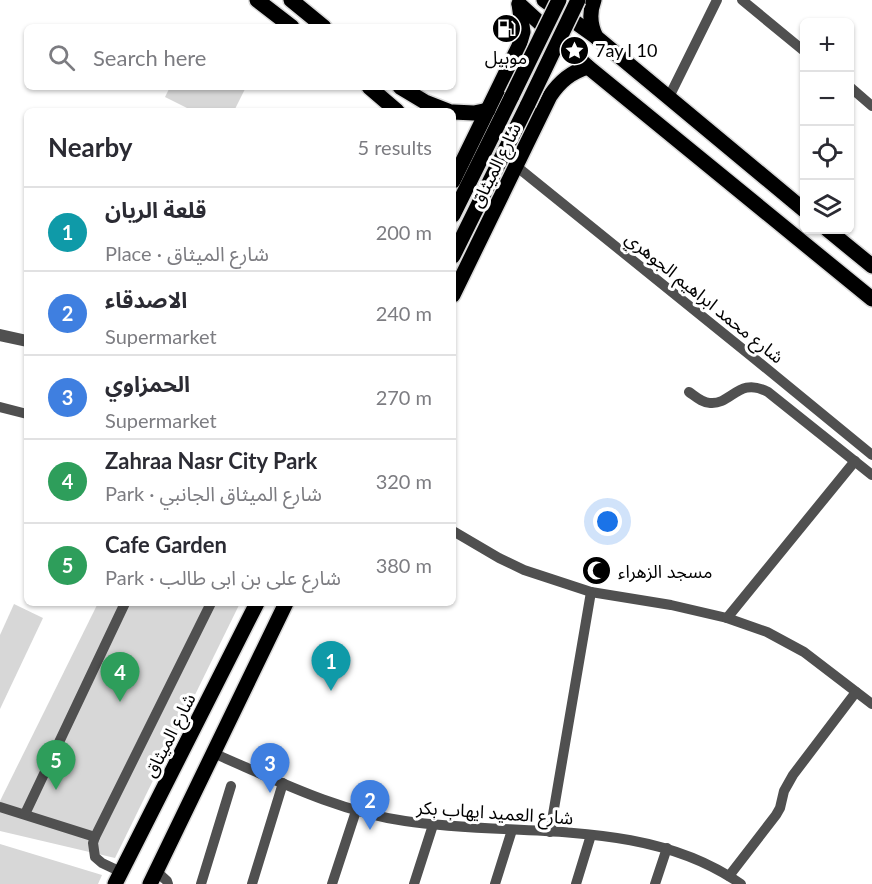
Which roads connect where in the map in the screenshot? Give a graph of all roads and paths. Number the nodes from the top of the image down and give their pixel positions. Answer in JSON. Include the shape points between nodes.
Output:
{"nodes":[{"id":1,"x":257,"y":0,"type":"edge"},
{"id":2,"x":291,"y":0,"type":"edge"},
{"id":3,"x":544,"y":0,"type":"edge"},
{"id":4,"x":559,"y":0,"type":"edge"},
{"id":5,"x":578,"y":0,"type":"edge"},
{"id":6,"x":594,"y":0,"type":"edge"},
{"id":7,"x":717,"y":0,"type":"edge"},
{"id":8,"x":742,"y":0,"type":"edge"},
{"id":9,"x":516,"y":2,"type":"edge"},
{"id":10,"x":288,"y":24,"type":"edge"},
{"id":11,"x":320,"y":24,"type":"edge"},
{"id":12,"x":596,"y":37,"type":"junction"},
{"id":13,"x":800,"y":48,"type":"edge"},
{"id":14,"x":588,"y":67,"type":"junction"},
{"id":15,"x":510,"y":68,"type":"junction"},
{"id":16,"x":555,"y":88,"type":"junction"},
{"id":17,"x":372,"y":90,"type":"edge"},
{"id":18,"x":405,"y":90,"type":"edge"},
{"id":19,"x":854,"y":91,"type":"edge"},
{"id":20,"x":668,"y":99,"type":"junction"},
{"id":21,"x":872,"y":106,"type":"edge"},
{"id":22,"x":394,"y":108,"type":"edge"},
{"id":23,"x":438,"y":108,"type":"edge"},
{"id":24,"x":488,"y":110,"type":"junction"},
{"id":25,"x":456,"y":112,"type":"edge"},
{"id":26,"x":687,"y":113,"type":"junction"},
{"id":27,"x":672,"y":135,"type":"junction"},
{"id":28,"x":713,"y":135,"type":"junction"},
{"id":29,"x":698,"y":156,"type":"junction"},
{"id":30,"x":516,"y":166,"type":"junction"},
{"id":31,"x":456,"y":174,"type":"edge"},
{"id":32,"x":800,"y":207,"type":"edge"},
{"id":33,"x":456,"y":209,"type":"edge"},
{"id":34,"x":833,"y":234,"type":"edge"},
{"id":35,"x":456,"y":250,"type":"edge"},
{"id":36,"x":872,"y":266,"type":"edge"},
{"id":37,"x":456,"y":288,"type":"edge"},
{"id":38,"x":872,"y":299,"type":"edge"},
{"id":39,"x":0,"y":335,"type":"edge"},
{"id":40,"x":24,"y":340,"type":"edge"},
{"id":41,"x":689,"y":392,"type":"dead end"},
{"id":42,"x":0,"y":407,"type":"edge"},
{"id":43,"x":24,"y":413,"type":"edge"},
{"id":44,"x":872,"y":455,"type":"edge"},
{"id":45,"x":855,"y":461,"type":"junction"},
{"id":46,"x":872,"y":475,"type":"edge"},
{"id":47,"x":456,"y":533,"type":"edge"},
{"id":48,"x":591,"y":592,"type":"junction"},
{"id":49,"x":124,"y":606,"type":"edge"},
{"id":50,"x":210,"y":606,"type":"edge"},
{"id":51,"x":255,"y":606,"type":"edge"},
{"id":52,"x":285,"y":606,"type":"edge"},
{"id":53,"x":727,"y":618,"type":"junction"},
{"id":54,"x":856,"y":692,"type":"junction"},
{"id":55,"x":872,"y":704,"type":"edge"},
{"id":56,"x":213,"y":753,"type":"junction"},
{"id":57,"x":283,"y":783,"type":"junction"},
{"id":58,"x":231,"y":786,"type":"dead end"},
{"id":59,"x":0,"y":807,"type":"edge"},
{"id":60,"x":356,"y":811,"type":"junction"},
{"id":61,"x":25,"y":814,"type":"junction"},
{"id":62,"x":433,"y":825,"type":"junction"},
{"id":63,"x":512,"y":830,"type":"junction"},
{"id":64,"x":550,"y":832,"type":"junction"},
{"id":65,"x":591,"y":835,"type":"junction"},
{"id":66,"x":95,"y":837,"type":"junction"},
{"id":67,"x":667,"y":848,"type":"junction"},
{"id":68,"x":153,"y":877,"type":"edge"},
{"id":69,"x":118,"y":878,"type":"edge"},
{"id":70,"x":735,"y":881,"type":"edge"},
{"id":71,"x":168,"y":884,"type":"edge"},
{"id":72,"x":201,"y":884,"type":"edge"},
{"id":73,"x":252,"y":884,"type":"edge"},
{"id":74,"x":332,"y":884,"type":"edge"},
{"id":75,"x":414,"y":884,"type":"edge"},
{"id":76,"x":495,"y":884,"type":"edge"},
{"id":77,"x":576,"y":884,"type":"edge"},
{"id":78,"x":655,"y":884,"type":"edge"}],
"edges":[{"from":1,"to":10,"type":"main road"},
{"from":2,"to":11,"type":"main road"},
{"from":3,"to":12,"type":"main road"},
{"from":4,"to":33,"type":"main road","bridge":true},
{"from":5,"to":35,"type":"main road","bridge":true},
{"from":6,"to":12,"type":"main road","via":[[590,18]]},
{"from":7,"to":20,"type":"street"},
{"from":8,"to":13,"type":"street"},
{"from":9,"to":14,"type":"main road"},
{"from":9,"to":15,"type":"main road","name":"شارع الميثاق","via":[[522,39]]},
{"from":12,"to":20,"type":"main road"},
{"from":14,"to":16,"type":"main road","name":"شارع الميثاق"},
{"from":14,"to":27,"type":"main road"},
{"from":15,"to":16,"type":"main road","via":[[535,70]]},
{"from":15,"to":24,"type":"main road","name":"شارع الميثاق"},
{"from":16,"to":30,"type":"main road","name":"شارع الميثاق"},
{"from":17,"to":22,"type":"main road"},
{"from":18,"to":23,"type":"main road"},
{"from":19,"to":21,"type":"street"},
{"from":20,"to":26,"type":"main road"},
{"from":24,"to":25,"type":"main road"},
{"from":24,"to":31,"type":"main road","name":"شارع الميثاق"},
{"from":26,"to":27,"type":"main road","via":[[690,123],[686,132]]},
{"from":26,"to":28,"type":"main road"},
{"from":27,"to":29,"type":"main road"},
{"from":28,"to":29,"type":"main road","via":[[699,138],[695,149]]},
{"from":28,"to":32,"type":"main road"},
{"from":29,"to":38,"type":"main road"},
{"from":30,"to":37,"type":"main road","name":"شارع الميثاق"},
{"from":30,"to":44,"type":"street","name":"شارع محمد ابراهيم الجوهري"},
{"from":34,"to":36,"type":"main road"},
{"from":39,"to":40,"type":"street"},
{"from":41,"to":45,"type":"street","via":[[713,404],[743,389],[760,388]]},
{"from":42,"to":43,"type":"street"},
{"from":45,"to":46,"type":"street"},
{"from":45,"to":53,"type":"street"},
{"from":47,"to":48,"type":"street","via":[[524,570]]},
{"from":48,"to":53,"type":"street"},
{"from":48,"to":64,"type":"street"},
{"from":49,"to":61,"type":"street"},
{"from":50,"to":66,"type":"street"},
{"from":51,"to":69,"type":"main road","name":"شارع الميثاق"},
{"from":52,"to":56,"type":"main road"},
{"from":53,"to":54,"type":"street","via":[[786,641]]},
{"from":54,"to":55,"type":"street"},
{"from":54,"to":70,"type":"street","via":[[793,775],[780,808]]},
{"from":56,"to":57,"type":"street","name":"شارع العميد ايهاب بكر"},
{"from":56,"to":68,"type":"main road"},
{"from":57,"to":60,"type":"street","name":"شارع العميد ايهاب بكر"},
{"from":57,"to":73,"type":"street"},
{"from":58,"to":72,"type":"street"},
{"from":59,"to":61,"type":"street"},
{"from":60,"to":62,"type":"street","name":"شارع العميد ايهاب بكر"},
{"from":60,"to":74,"type":"street"},
{"from":61,"to":66,"type":"street"},
{"from":62,"to":63,"type":"street","name":"شارع العميد ايهاب بكر"},
{"from":62,"to":75,"type":"street"},
{"from":63,"to":64,"type":"street","name":"شارع العميد ايهاب بكر"},
{"from":63,"to":76,"type":"street"},
{"from":64,"to":65,"type":"street","name":"شارع العميد ايهاب بكر"},
{"from":65,"to":67,"type":"street","name":"شارع العميد ايهاب بكر"},
{"from":65,"to":77,"type":"street"},
{"from":66,"to":69,"type":"street","via":[[94,857]]},
{"from":67,"to":70,"type":"street","name":"شارع العميد ايهاب بكر","via":[[701,861]]},
{"from":67,"to":78,"type":"street"},
{"from":68,"to":71,"type":"street"}]}
